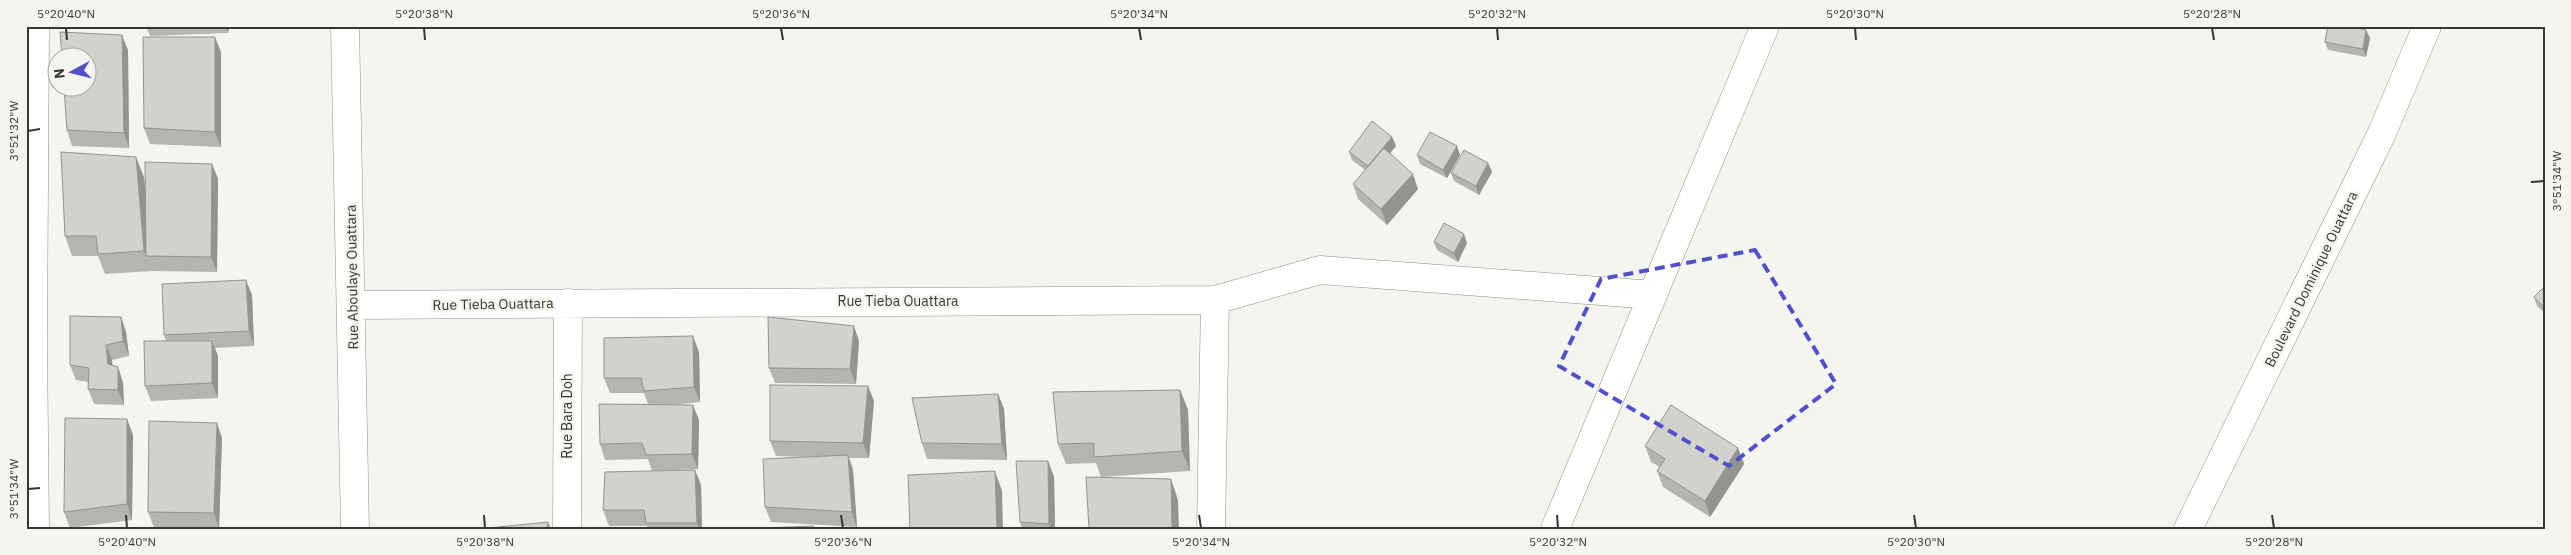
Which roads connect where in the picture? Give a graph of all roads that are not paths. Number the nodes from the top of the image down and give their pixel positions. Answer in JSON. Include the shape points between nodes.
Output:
{"nodes":[{"id":1,"x":35,"y":26,"type":"edge"},
{"id":2,"x":345,"y":26,"type":"edge"},
{"id":3,"x":1765,"y":26,"type":"edge"},
{"id":4,"x":2427,"y":26,"type":"edge"},
{"id":5,"x":31,"y":86,"type":"edge"},
{"id":6,"x":1653,"y":295,"type":"junction"},
{"id":7,"x":1215,"y":300,"type":"junction"},
{"id":8,"x":568,"y":303,"type":"junction"},
{"id":9,"x":353,"y":305,"type":"junction"},
{"id":10,"x":30,"y":343,"type":"edge"},
{"id":11,"x":30,"y":448,"type":"edge"},
{"id":12,"x":35,"y":529,"type":"edge"},
{"id":13,"x":356,"y":529,"type":"edge"},
{"id":14,"x":567,"y":529,"type":"edge"},
{"id":15,"x":1212,"y":529,"type":"edge"},
{"id":16,"x":1555,"y":529,"type":"edge"},
{"id":17,"x":2188,"y":529,"type":"edge"}],
"edges":[{"from":1,"to":5,"type":"street"},
{"from":2,"to":9,"type":"street","name":"Rue Aboulaye Ouattara"},
{"from":3,"to":6,"type":"street"},
{"from":4,"to":17,"type":"street","name":"Boulevard Dominique Ouattara","via":[[2382,133]]},
{"from":5,"to":10,"type":"street"},
{"from":6,"to":7,"type":"street","name":"Rue Tieba Ouattara","via":[[1320,270]]},
{"from":6,"to":16,"type":"street"},
{"from":7,"to":8,"type":"street","name":"Rue Tieba Ouattara"},
{"from":7,"to":15,"type":"street"},
{"from":8,"to":9,"type":"street","name":"Rue Tieba Ouattara"},
{"from":8,"to":14,"type":"street","name":"Rue Bara Doh"},
{"from":9,"to":13,"type":"street","name":"Rue Aboulaye Ouattara"},
{"from":10,"to":11,"type":"street"},
{"from":11,"to":12,"type":"street"}]}
